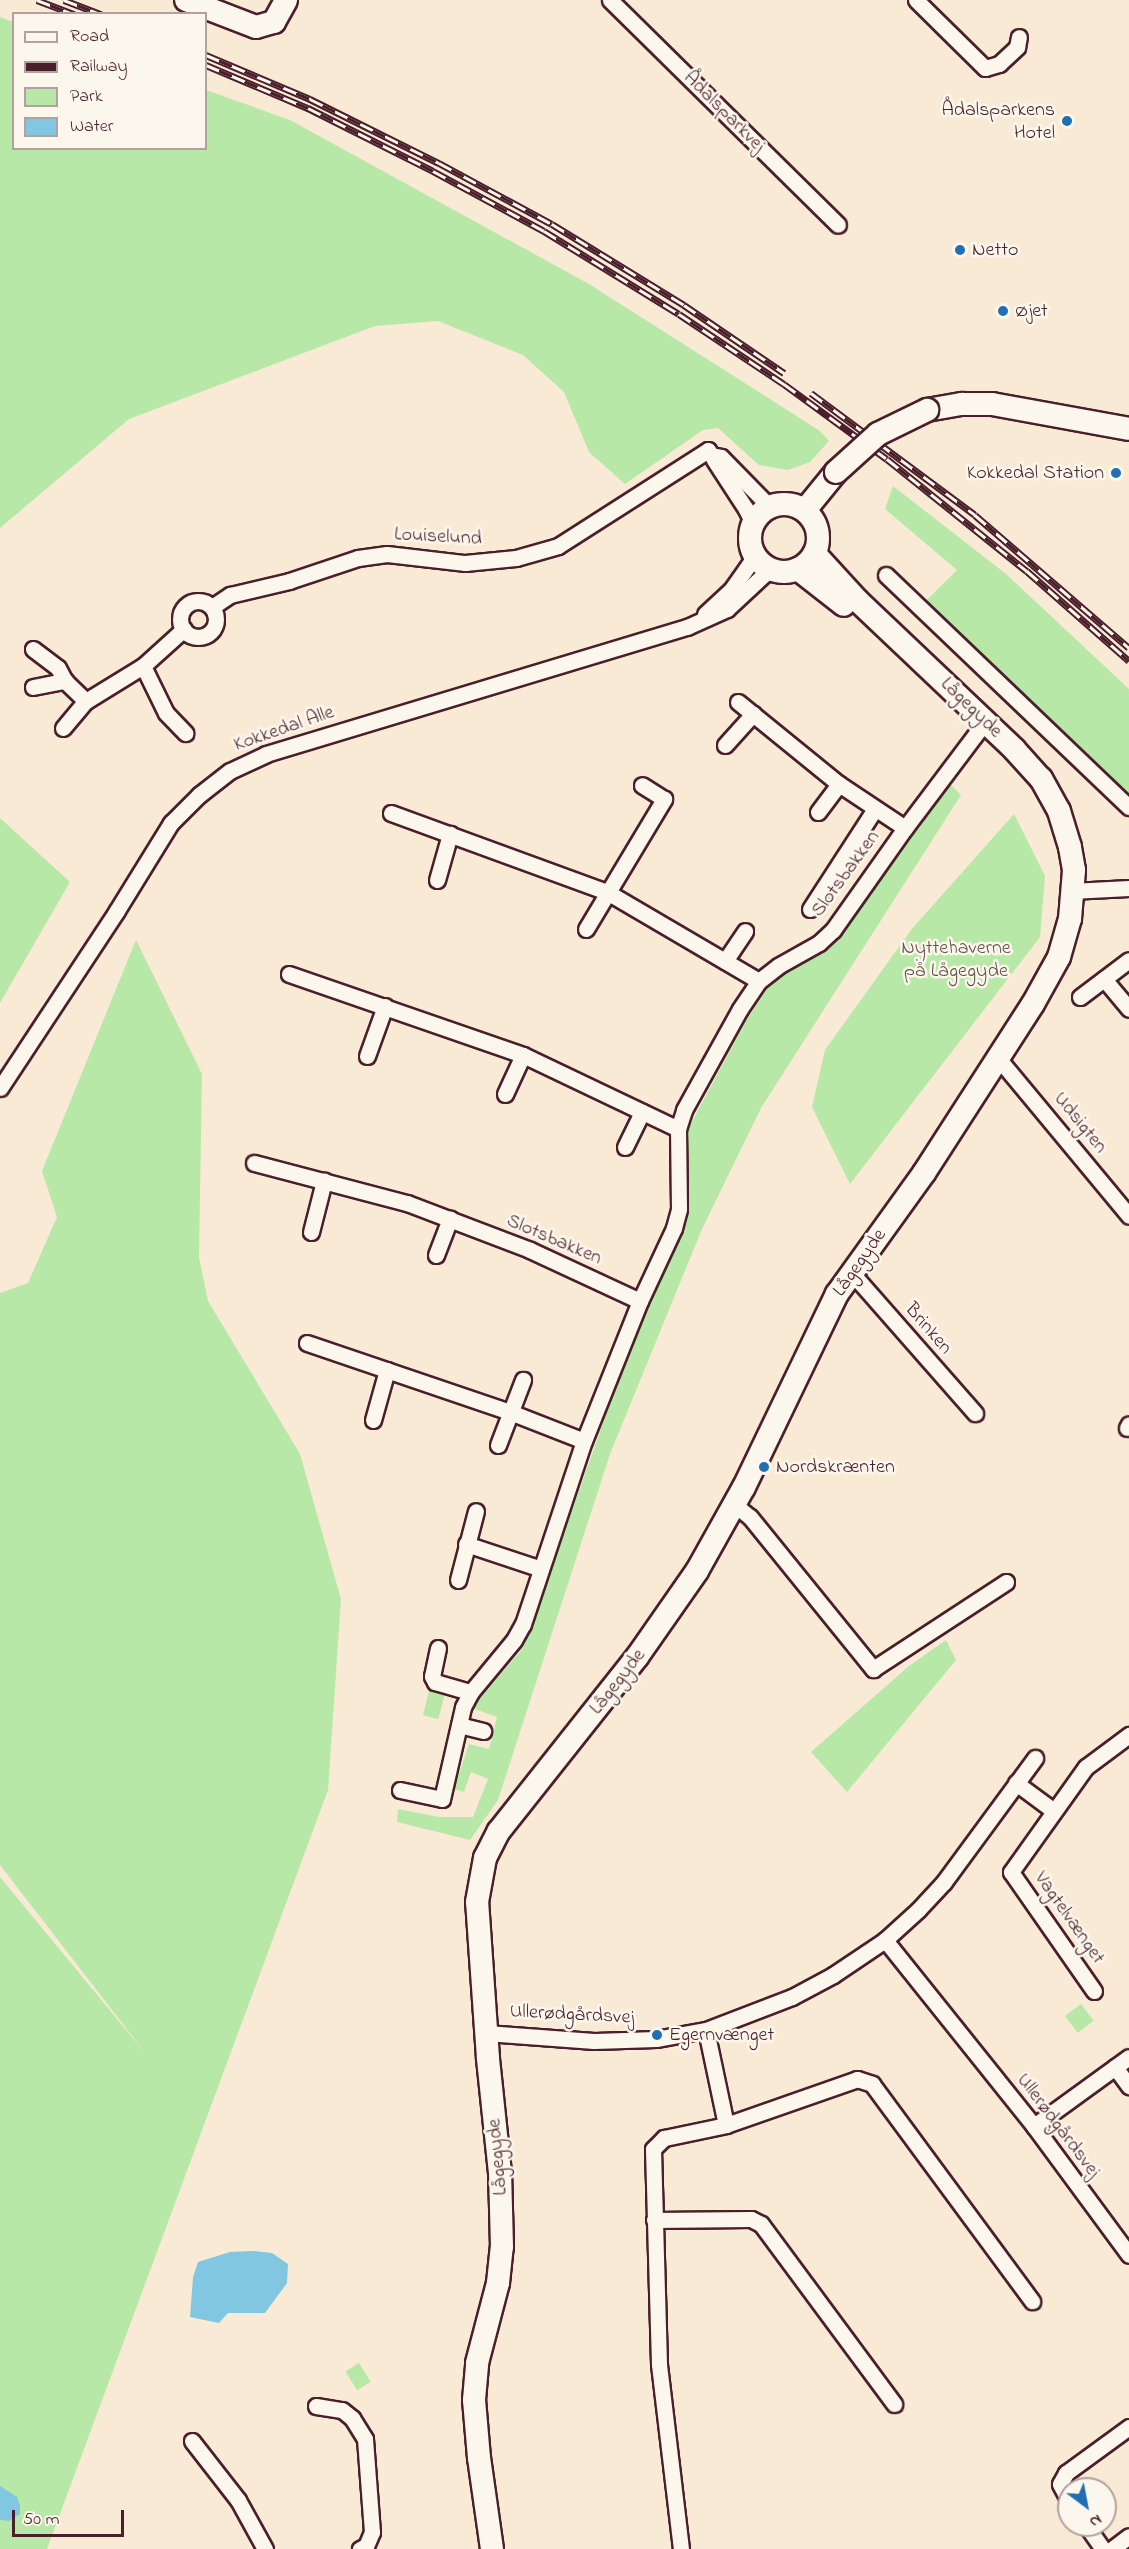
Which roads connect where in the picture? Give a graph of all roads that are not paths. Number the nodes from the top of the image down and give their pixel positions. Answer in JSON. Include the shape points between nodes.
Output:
{"nodes":[{"id":1,"x":186,"y":0,"type":"edge"},
{"id":2,"x":286,"y":0,"type":"edge"},
{"id":3,"x":610,"y":0,"type":"edge"},
{"id":4,"x":916,"y":0,"type":"edge"},
{"id":5,"x":1019,"y":37,"type":"dead end"},
{"id":6,"x":838,"y":225,"type":"dead end"},
{"id":7,"x":1129,"y":429,"type":"edge"},
{"id":8,"x":711,"y":455,"type":"junction"},
{"id":9,"x":770,"y":507,"type":"junction"},
{"id":10,"x":805,"y":510,"type":"junction"},
{"id":11,"x":753,"y":524,"type":"junction"},
{"id":12,"x":815,"y":554,"type":"junction"},
{"id":13,"x":762,"y":562,"type":"junction"},
{"id":14,"x":798,"y":569,"type":"junction"},
{"id":15,"x":886,"y":575,"type":"dead end"},
{"id":16,"x":212,"y":607,"type":"junction"},
{"id":17,"x":184,"y":629,"type":"junction"},
{"id":18,"x":33,"y":649,"type":"dead end"},
{"id":19,"x":143,"y":666,"type":"junction"},
{"id":20,"x":65,"y":681,"type":"junction"},
{"id":21,"x":33,"y":687,"type":"dead end"},
{"id":22,"x":86,"y":701,"type":"junction"},
{"id":23,"x":738,"y":702,"type":"dead end"},
{"id":24,"x":753,"y":714,"type":"junction"},
{"id":25,"x":63,"y":728,"type":"dead end"},
{"id":26,"x":980,"y":728,"type":"junction"},
{"id":27,"x":185,"y":734,"type":"dead end"},
{"id":28,"x":725,"y":745,"type":"dead end"},
{"id":29,"x":838,"y":784,"type":"junction"},
{"id":30,"x":642,"y":785,"type":"dead end"},
{"id":31,"x":1129,"y":807,"type":"edge"},
{"id":32,"x":875,"y":809,"type":"junction"},
{"id":33,"x":818,"y":812,"type":"dead end"},
{"id":34,"x":391,"y":813,"type":"dead end"},
{"id":35,"x":905,"y":828,"type":"junction"},
{"id":36,"x":450,"y":834,"type":"junction"},
{"id":37,"x":437,"y":880,"type":"dead end"},
{"id":38,"x":1072,"y":881,"type":"junction"},
{"id":39,"x":1129,"y":888,"type":"edge"},
{"id":40,"x":607,"y":892,"type":"junction"},
{"id":41,"x":810,"y":909,"type":"dead end"},
{"id":42,"x":586,"y":929,"type":"dead end"},
{"id":43,"x":745,"y":931,"type":"dead end"},
{"id":44,"x":1129,"y":960,"type":"edge"},
{"id":45,"x":725,"y":961,"type":"junction"},
{"id":46,"x":289,"y":974,"type":"dead end"},
{"id":47,"x":1104,"y":979,"type":"junction"},
{"id":48,"x":759,"y":981,"type":"junction"},
{"id":49,"x":1080,"y":997,"type":"dead end"},
{"id":50,"x":385,"y":1006,"type":"junction"},
{"id":51,"x":1129,"y":1009,"type":"edge"},
{"id":52,"x":523,"y":1055,"type":"junction"},
{"id":53,"x":367,"y":1056,"type":"dead end"},
{"id":54,"x":998,"y":1058,"type":"junction"},
{"id":55,"x":0,"y":1088,"type":"edge"},
{"id":56,"x":505,"y":1094,"type":"dead end"},
{"id":57,"x":642,"y":1112,"type":"junction"},
{"id":58,"x":678,"y":1130,"type":"junction"},
{"id":59,"x":624,"y":1147,"type":"dead end"},
{"id":60,"x":254,"y":1163,"type":"dead end"},
{"id":61,"x":324,"y":1181,"type":"junction"},
{"id":62,"x":1129,"y":1216,"type":"edge"},
{"id":63,"x":450,"y":1219,"type":"junction"},
{"id":64,"x":310,"y":1232,"type":"dead end"},
{"id":65,"x":436,"y":1255,"type":"dead end"},
{"id":66,"x":851,"y":1272,"type":"junction"},
{"id":67,"x":640,"y":1301,"type":"junction"},
{"id":68,"x":307,"y":1342,"type":"dead end"},
{"id":69,"x":387,"y":1370,"type":"junction"},
{"id":70,"x":523,"y":1380,"type":"dead end"},
{"id":71,"x":510,"y":1412,"type":"junction"},
{"id":72,"x":975,"y":1413,"type":"dead end"},
{"id":73,"x":373,"y":1420,"type":"dead end"},
{"id":74,"x":584,"y":1441,"type":"junction"},
{"id":75,"x":498,"y":1445,"type":"dead end"},
{"id":76,"x":735,"y":1505,"type":"junction"},
{"id":77,"x":476,"y":1511,"type":"dead end"},
{"id":78,"x":466,"y":1544,"type":"junction"},
{"id":79,"x":541,"y":1569,"type":"junction"},
{"id":80,"x":458,"y":1580,"type":"dead end"},
{"id":81,"x":1006,"y":1582,"type":"dead end"},
{"id":82,"x":438,"y":1648,"type":"dead end"},
{"id":83,"x":471,"y":1692,"type":"junction"},
{"id":84,"x":459,"y":1725,"type":"junction"},
{"id":85,"x":483,"y":1731,"type":"dead end"},
{"id":86,"x":1129,"y":1735,"type":"edge"},
{"id":87,"x":1035,"y":1758,"type":"dead end"},
{"id":88,"x":1016,"y":1783,"type":"junction"},
{"id":89,"x":400,"y":1790,"type":"dead end"},
{"id":90,"x":1054,"y":1811,"type":"junction"},
{"id":91,"x":885,"y":1940,"type":"junction"},
{"id":92,"x":1094,"y":1991,"type":"dead end"},
{"id":93,"x":706,"y":2030,"type":"junction"},
{"id":94,"x":486,"y":2033,"type":"junction"},
{"id":95,"x":1129,"y":2057,"type":"edge"},
{"id":96,"x":1115,"y":2067,"type":"junction"},
{"id":97,"x":1129,"y":2086,"type":"edge"},
{"id":98,"x":726,"y":2126,"type":"junction"},
{"id":99,"x":1034,"y":2126,"type":"junction"},
{"id":100,"x":654,"y":2220,"type":"junction"},
{"id":101,"x":1129,"y":2255,"type":"edge"},
{"id":102,"x":1032,"y":2301,"type":"dead end"},
{"id":103,"x":894,"y":2404,"type":"dead end"},
{"id":104,"x":315,"y":2406,"type":"dead end"},
{"id":105,"x":1129,"y":2427,"type":"edge"},
{"id":106,"x":192,"y":2441,"type":"dead end"},
{"id":107,"x":1064,"y":2477,"type":"edge"},
{"id":108,"x":1129,"y":2536,"type":"edge"},
{"id":109,"x":265,"y":2549,"type":"edge"},
{"id":110,"x":360,"y":2549,"type":"edge"},
{"id":111,"x":492,"y":2549,"type":"edge"},
{"id":112,"x":681,"y":2549,"type":"edge"},
{"id":113,"x":1112,"y":2549,"type":"edge"}],
"edges":[{"from":1,"to":2,"type":"street","via":[[256,27],[268,25],[278,17]]},
{"from":3,"to":6,"type":"street","name":"Ådalsparkvej"},
{"from":4,"to":5,"type":"street","via":[[985,68],[999,64],[1017,47]]},
{"from":7,"to":10,"type":"street","bridge":true,"via":[[992,404],[927,410],[878,434],[836,472]]},
{"from":8,"to":9,"type":"street","via":[[721,457]]},
{"from":8,"to":11,"type":"street"},
{"from":8,"to":16,"type":"street","name":"Louiselund","via":[[708,450],[558,546],[516,558],[465,563],[387,554],[358,558],[230,595]]},
{"from":9,"to":10,"type":"street","via":[[789,504]]},
{"from":9,"to":11,"type":"street"},
{"from":10,"to":12,"type":"street","via":[[818,530]]},
{"from":11,"to":13,"type":"street","via":[[750,540]]},
{"from":12,"to":14,"type":"street"},
{"from":12,"to":26,"type":"street","name":"Lågegyde"},
{"from":13,"to":14,"type":"street","via":[[782,572]]},
{"from":13,"to":55,"type":"street","name":"Kokkedal Alle","via":[[695,625],[266,754],[230,771],[171,823]]},
{"from":14,"to":26,"type":"street","name":"Lågegyde","via":[[832,594]]},
{"from":15,"to":31,"type":"street","name":"Lågegyde"},
{"from":16,"to":17,"type":"street","via":[[202,602],[190,603],[182,612]]},
{"from":16,"to":17,"type":"street","via":[[216,622],[210,632],[194,636]]},
{"from":17,"to":19,"type":"street"},
{"from":18,"to":20,"type":"street","via":[[58,668]]},
{"from":19,"to":22,"type":"street"},
{"from":19,"to":27,"type":"street","via":[[165,713]]},
{"from":20,"to":21,"type":"street"},
{"from":20,"to":22,"type":"street"},
{"from":22,"to":25,"type":"street"},
{"from":23,"to":24,"type":"street","name":"Slotsbakken"},
{"from":24,"to":28,"type":"street"},
{"from":24,"to":29,"type":"street","name":"Slotsbakken"},
{"from":26,"to":35,"type":"street","name":"Slotsbakken"},
{"from":26,"to":38,"type":"street","name":"Lågegyde","via":[[1048,813]]},
{"from":29,"to":32,"type":"street","name":"Slotsbakken"},
{"from":29,"to":33,"type":"street"},
{"from":30,"to":40,"type":"street","via":[[664,799]]},
{"from":32,"to":35,"type":"street","name":"Slotsbakken"},
{"from":32,"to":41,"type":"street","name":"Slotsbakken"},
{"from":34,"to":36,"type":"street"},
{"from":35,"to":48,"type":"street","name":"Slotsbakken","via":[[833,930]]},
{"from":36,"to":37,"type":"street"},
{"from":36,"to":40,"type":"street"},
{"from":38,"to":39,"type":"street"},
{"from":38,"to":54,"type":"street","name":"Lågegyde","via":[[1070,919],[1059,957]]},
{"from":40,"to":42,"type":"street"},
{"from":40,"to":45,"type":"street"},
{"from":43,"to":45,"type":"street"},
{"from":44,"to":47,"type":"street"},
{"from":45,"to":48,"type":"street"},
{"from":46,"to":50,"type":"street"},
{"from":47,"to":49,"type":"street"},
{"from":47,"to":51,"type":"street"},
{"from":48,"to":58,"type":"street","name":"Slotsbakken","via":[[684,1110]]},
{"from":50,"to":52,"type":"street"},
{"from":50,"to":53,"type":"street"},
{"from":52,"to":56,"type":"street"},
{"from":52,"to":57,"type":"street"},
{"from":54,"to":62,"type":"street","name":"Udsigten"},
{"from":54,"to":66,"type":"street","name":"Lågegyde","via":[[921,1179]]},
{"from":57,"to":58,"type":"street"},
{"from":57,"to":59,"type":"street"},
{"from":58,"to":67,"type":"street","name":"Slotsbakken","via":[[679,1209]]},
{"from":60,"to":61,"type":"street","name":"Slotsbakken"},
{"from":61,"to":63,"type":"street","name":"Slotsbakken"},
{"from":61,"to":64,"type":"street"},
{"from":63,"to":65,"type":"street"},
{"from":63,"to":67,"type":"street","name":"Slotsbakken","via":[[530,1250]]},
{"from":66,"to":72,"type":"street","name":"Brinken"},
{"from":66,"to":76,"type":"street","name":"Lågegyde","via":[[831,1305]]},
{"from":67,"to":74,"type":"street","name":"Slotsbakken"},
{"from":68,"to":69,"type":"street"},
{"from":69,"to":71,"type":"street"},
{"from":69,"to":73,"type":"street"},
{"from":70,"to":71,"type":"street"},
{"from":71,"to":74,"type":"street"},
{"from":71,"to":75,"type":"street"},
{"from":74,"to":79,"type":"street","name":"Slotsbakken"},
{"from":76,"to":81,"type":"street","via":[[750,1517],[873,1669]]},
{"from":76,"to":94,"type":"street","name":"Lågegyde","via":[[669,1613],[488,1849],[477,1902]]},
{"from":77,"to":78,"type":"street"},
{"from":78,"to":79,"type":"street"},
{"from":78,"to":80,"type":"street"},
{"from":79,"to":83,"type":"street","name":"Slotsbakken","via":[[514,1640]]},
{"from":82,"to":83,"type":"street","via":[[432,1676],[435,1682]]},
{"from":83,"to":84,"type":"street","name":"Slotsbakken"},
{"from":84,"to":85,"type":"street"},
{"from":84,"to":89,"type":"street","name":"Slotsbakken","via":[[442,1799]]},
{"from":86,"to":90,"type":"street","name":"Vagtelvænget","via":[[1086,1767]]},
{"from":87,"to":88,"type":"street","name":"Ullerødgårdsvej"},
{"from":88,"to":90,"type":"street"},
{"from":88,"to":91,"type":"street","name":"Ullerødgårdsvej","via":[[944,1882]]},
{"from":90,"to":92,"type":"street","name":"Vagtelvænget","via":[[1011,1872]]},
{"from":91,"to":93,"type":"street","name":"Ullerødgårdsvej","via":[[792,1997]]},
{"from":91,"to":99,"type":"street","name":"Ullerødgårdsvej"},
{"from":93,"to":94,"type":"street","name":"Ullerødgårdsvej","via":[[623,2041]]},
{"from":93,"to":98,"type":"street"},
{"from":94,"to":111,"type":"street","name":"Lågegyde","via":[[500,2173],[502,2247],[498,2283],[477,2363],[474,2400]]},
{"from":95,"to":96,"type":"street"},
{"from":96,"to":97,"type":"street"},
{"from":96,"to":99,"type":"street"},
{"from":98,"to":100,"type":"street","via":[[664,2138],[653,2149]]},
{"from":98,"to":102,"type":"street","via":[[857,2079],[872,2084]]},
{"from":99,"to":101,"type":"street","name":"Ullerødgårdsvej"},
{"from":100,"to":103,"type":"street","via":[[751,2219],[761,2224]]},
{"from":100,"to":112,"type":"street","via":[[659,2364]]},
{"from":104,"to":110,"type":"street","via":[[342,2410],[365,2439],[372,2532],[366,2546]]},
{"from":105,"to":107,"type":"street"},
{"from":106,"to":109,"type":"street","via":[[238,2500]]},
{"from":108,"to":113,"type":"street"}]}
